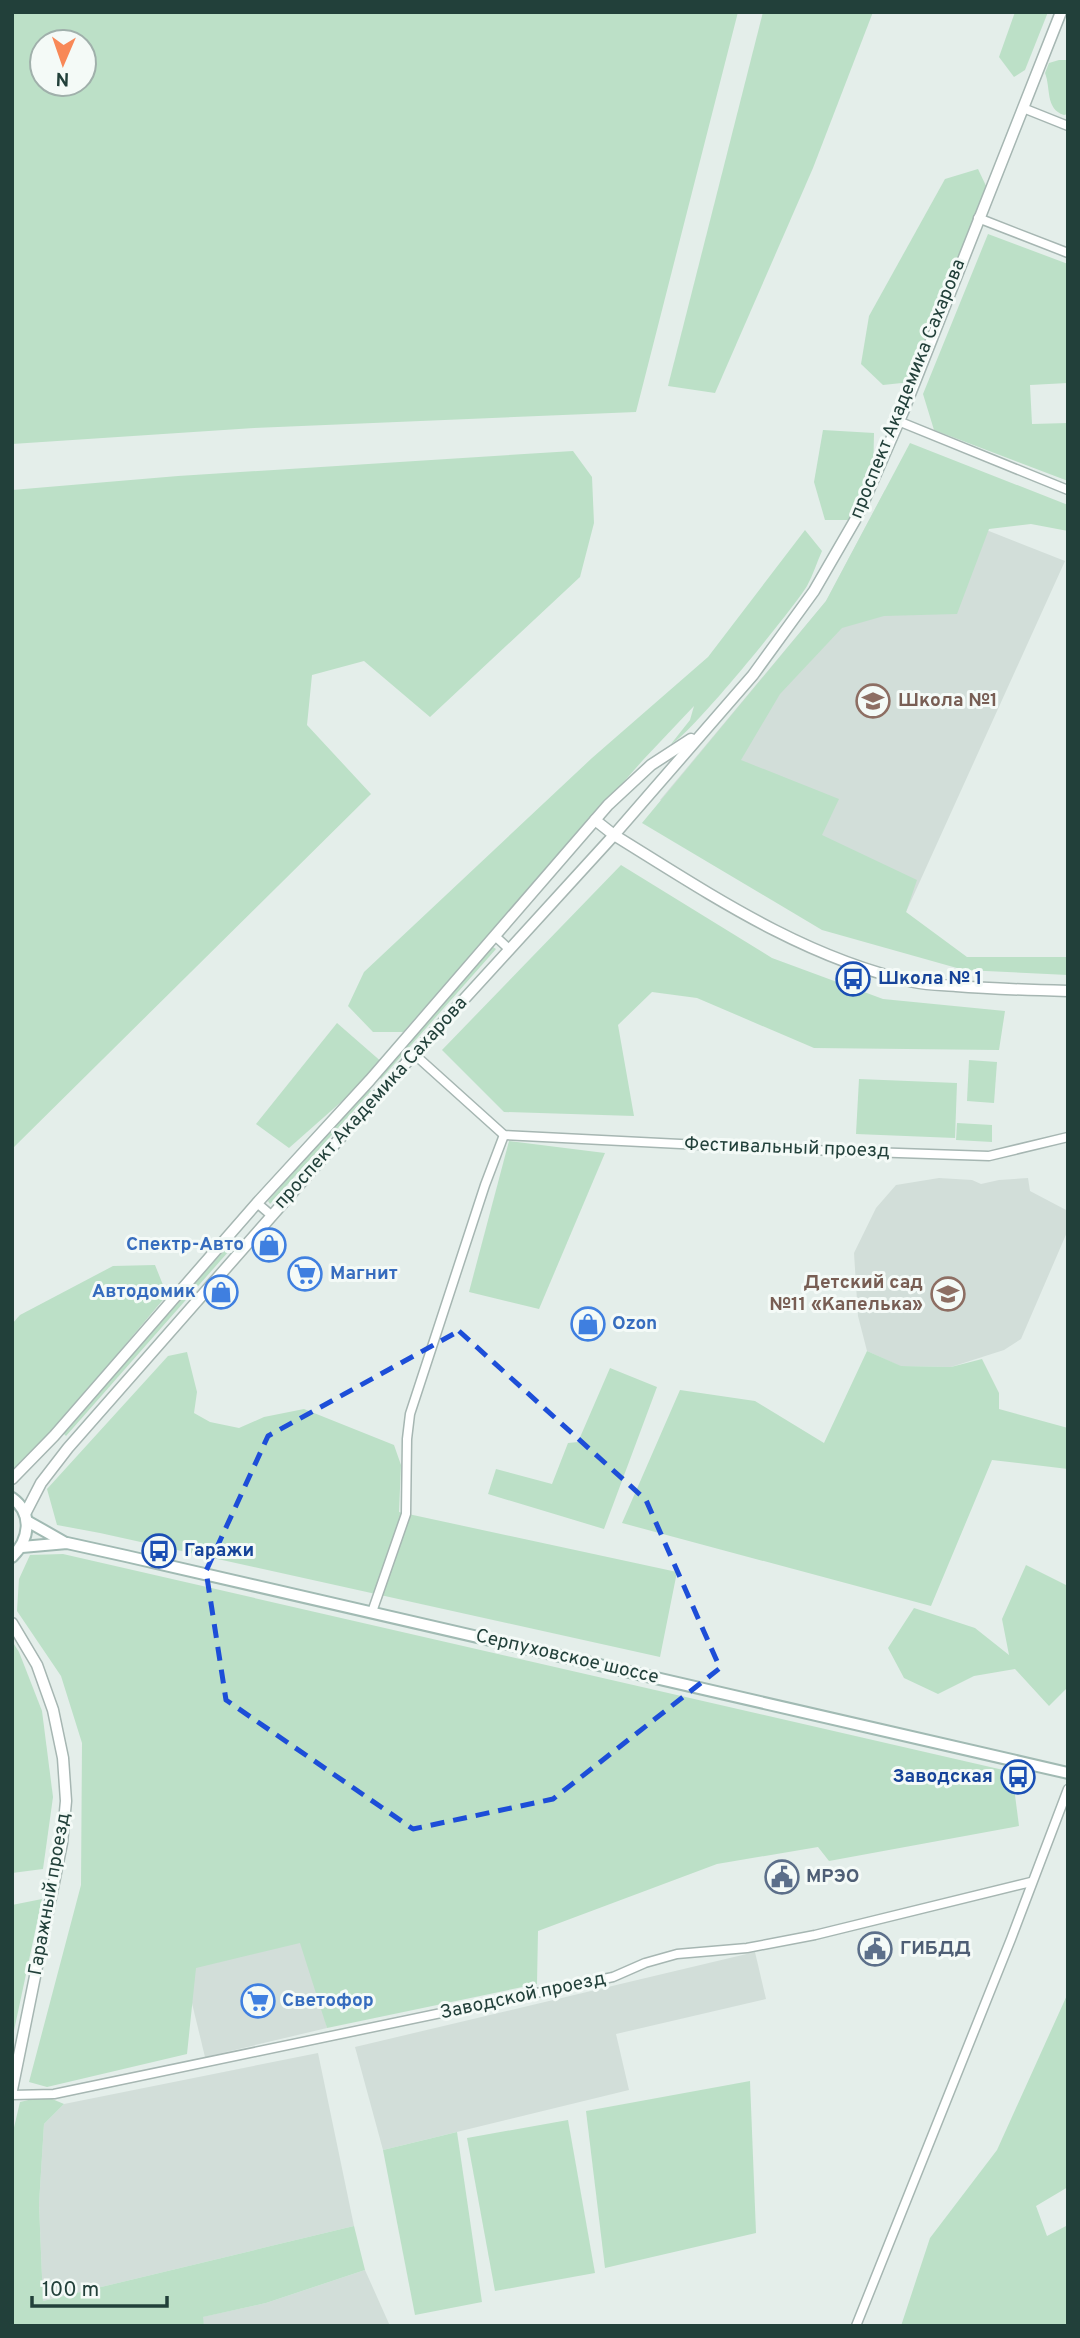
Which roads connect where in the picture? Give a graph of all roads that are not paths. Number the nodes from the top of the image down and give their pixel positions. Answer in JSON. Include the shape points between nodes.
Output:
{"nodes":[{"id":1,"x":1060,"y":12,"type":"edge"},
{"id":2,"x":1023,"y":108,"type":"junction"},
{"id":3,"x":1068,"y":126,"type":"edge"},
{"id":4,"x":978,"y":218,"type":"junction"},
{"id":5,"x":1068,"y":253,"type":"edge"},
{"id":6,"x":898,"y":421,"type":"junction"},
{"id":7,"x":1068,"y":490,"type":"edge"},
{"id":8,"x":700,"y":733,"type":"junction"},
{"id":9,"x":595,"y":820,"type":"junction"},
{"id":10,"x":614,"y":835,"type":"junction"},
{"id":11,"x":495,"y":936,"type":"junction"},
{"id":12,"x":509,"y":949,"type":"junction"},
{"id":13,"x":1068,"y":991,"type":"edge"},
{"id":14,"x":414,"y":1054,"type":"junction"},
{"id":15,"x":370,"y":1080,"type":"junction"},
{"id":16,"x":383,"y":1089,"type":"junction"},
{"id":17,"x":504,"y":1135,"type":"junction"},
{"id":18,"x":1068,"y":1138,"type":"edge"},
{"id":19,"x":257,"y":1203,"type":"junction"},
{"id":20,"x":271,"y":1215,"type":"junction"},
{"id":21,"x":54,"y":1436,"type":"junction"},
{"id":22,"x":68,"y":1448,"type":"junction"},
{"id":23,"x":12,"y":1479,"type":"edge"},
{"id":24,"x":12,"y":1498,"type":"edge"},
{"id":25,"x":26,"y":1517,"type":"junction"},
{"id":26,"x":67,"y":1543,"type":"junction"},
{"id":27,"x":22,"y":1547,"type":"junction"},
{"id":28,"x":12,"y":1557,"type":"edge"},
{"id":29,"x":372,"y":1612,"type":"junction"},
{"id":30,"x":12,"y":1623,"type":"edge"},
{"id":31,"x":1068,"y":1773,"type":"edge"},
{"id":32,"x":1068,"y":1789,"type":"edge"},
{"id":33,"x":1031,"y":1882,"type":"junction"},
{"id":34,"x":12,"y":2092,"type":"edge"},
{"id":35,"x":856,"y":2326,"type":"edge"}],
"edges":[{"from":1,"to":2,"type":"street","name":"проспект Академика Сахарова"},
{"from":2,"to":3,"type":"street"},
{"from":2,"to":4,"type":"street","name":"проспект Академика Сахарова"},
{"from":4,"to":5,"type":"street"},
{"from":4,"to":6,"type":"street","name":"проспект Академика Сахарова"},
{"from":6,"to":7,"type":"street"},
{"from":6,"to":8,"type":"street","name":"проспект Академика Сахарова","via":[[858,515],[814,590],[753,675]]},
{"from":8,"to":9,"type":"street","name":"проспект Академика Сахарова","via":[[651,765]]},
{"from":8,"to":10,"type":"street","name":"проспект Академика Сахарова"},
{"from":9,"to":10,"type":"street"},
{"from":9,"to":11,"type":"street","name":"проспект Академика Сахарова"},
{"from":10,"to":12,"type":"street","name":"проспект Академика Сахарова"},
{"from":10,"to":13,"type":"street","via":[[751,918],[806,946],[875,971],[916,983]]},
{"from":11,"to":12,"type":"street"},
{"from":11,"to":15,"type":"street","name":"проспект Академика Сахарова"},
{"from":12,"to":14,"type":"street","name":"проспект Академика Сахарова"},
{"from":14,"to":16,"type":"street","name":"проспект Академика Сахарова"},
{"from":14,"to":17,"type":"street"},
{"from":15,"to":16,"type":"street"},
{"from":15,"to":19,"type":"street","name":"проспект Академика Сахарова"},
{"from":16,"to":20,"type":"street","name":"проспект Академика Сахарова"},
{"from":17,"to":18,"type":"street","name":"Фестивальный проезд","via":[[989,1156]]},
{"from":17,"to":29,"type":"street","via":[[410,1414],[406,1514]]},
{"from":19,"to":20,"type":"street"},
{"from":19,"to":21,"type":"street","name":"проспект Академика Сахарова"},
{"from":20,"to":22,"type":"street","name":"проспект Академика Сахарова"},
{"from":21,"to":22,"type":"street"},
{"from":21,"to":23,"type":"street","name":"проспект Академика Сахарова"},
{"from":22,"to":25,"type":"street","name":"проспект Академика Сахарова","via":[[41,1483]]},
{"from":24,"to":25,"type":"main road"},
{"from":25,"to":26,"type":"main road"},
{"from":25,"to":27,"type":"main road"},
{"from":26,"to":27,"type":"main road"},
{"from":26,"to":29,"type":"main road","name":"Серпуховское шоссе"},
{"from":27,"to":28,"type":"main road"},
{"from":29,"to":31,"type":"main road","name":"Серпуховское шоссе"},
{"from":30,"to":34,"type":"street","name":"Гаражный проезд","via":[[37,1665],[53,1710],[66,1801],[62,1843]]},
{"from":32,"to":33,"type":"street"},
{"from":33,"to":34,"type":"street","name":"Заводской проезд","via":[[815,1935],[747,1948],[677,1954],[612,1978],[54,2095]]},
{"from":33,"to":35,"type":"street"}]}
